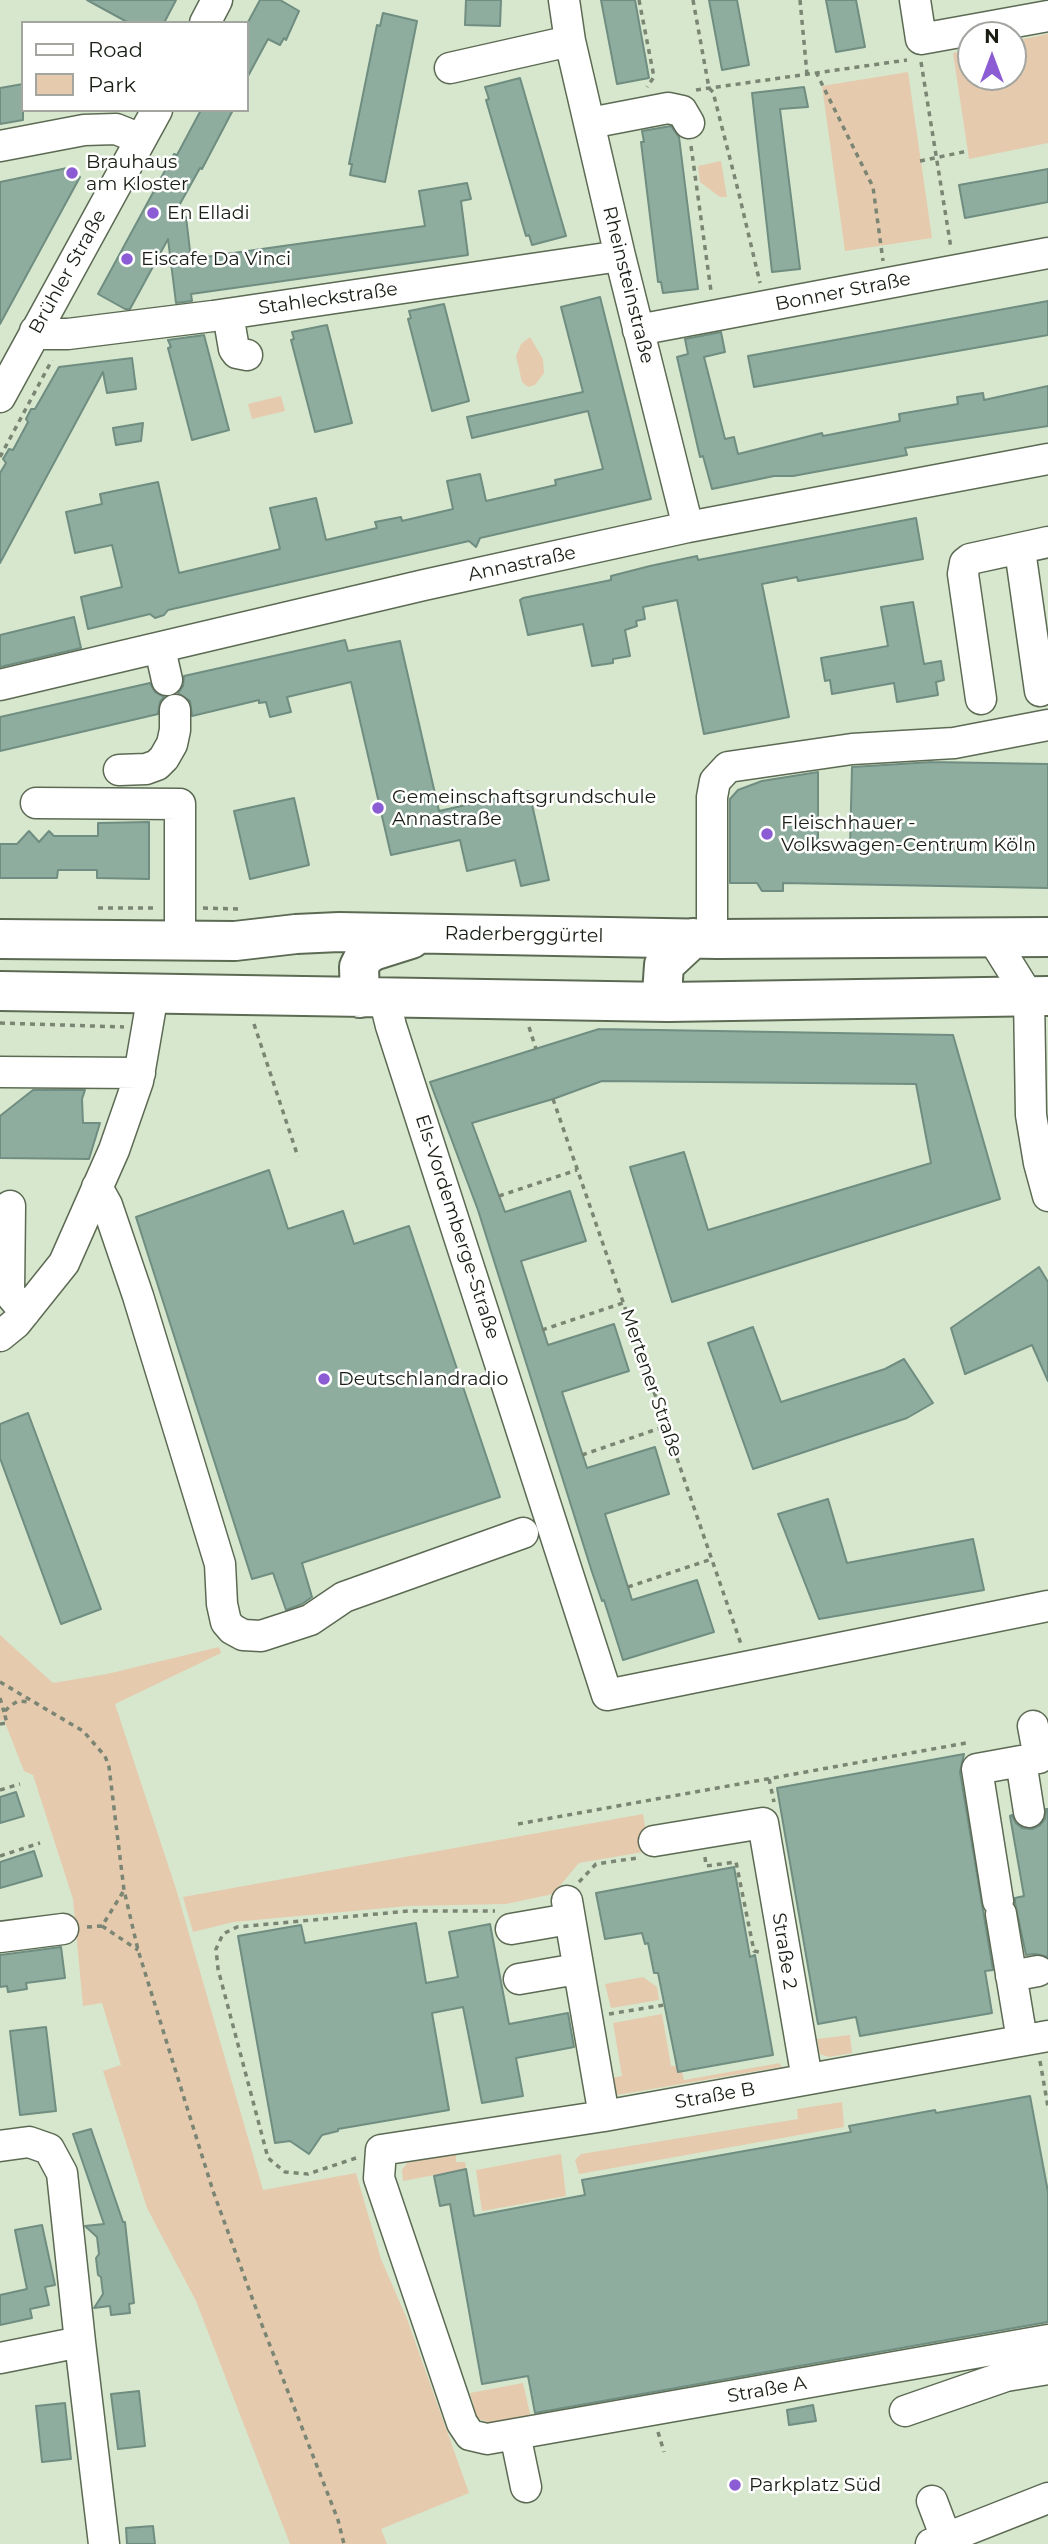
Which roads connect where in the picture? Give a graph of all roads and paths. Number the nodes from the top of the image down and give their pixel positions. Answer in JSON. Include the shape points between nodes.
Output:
{"nodes":[{"id":1,"x":217,"y":0,"type":"edge"},
{"id":2,"x":564,"y":0,"type":"edge"},
{"id":3,"x":639,"y":0,"type":"edge"},
{"id":4,"x":693,"y":0,"type":"edge"},
{"id":5,"x":800,"y":0,"type":"edge"},
{"id":6,"x":915,"y":0,"type":"edge"},
{"id":7,"x":1048,"y":16,"type":"edge"},
{"id":8,"x":206,"y":21,"type":"edge"},
{"id":9,"x":570,"y":41,"type":"junction"},
{"id":10,"x":921,"y":48,"type":"junction"},
{"id":11,"x":450,"y":68,"type":"dead end"},
{"id":12,"x":816,"y":72,"type":"junction"},
{"id":13,"x":807,"y":74,"type":"junction"},
{"id":14,"x":646,"y":88,"type":"dead end"},
{"id":15,"x":709,"y":88,"type":"junction"},
{"id":16,"x":156,"y":112,"type":"edge"},
{"id":17,"x":693,"y":122,"type":"junction"},
{"id":18,"x":590,"y":123,"type":"junction"},
{"id":19,"x":141,"y":139,"type":"junction"},
{"id":20,"x":0,"y":145,"type":"edge"},
{"id":21,"x":968,"y":151,"type":"dead end"},
{"id":22,"x":937,"y":158,"type":"junction"},
{"id":23,"x":920,"y":161,"type":"dead end"},
{"id":24,"x":1048,"y":253,"type":"edge"},
{"id":25,"x":620,"y":256,"type":"junction"},
{"id":26,"x":955,"y":271,"type":"junction"},
{"id":27,"x":887,"y":284,"type":"junction"},
{"id":28,"x":766,"y":306,"type":"junction"},
{"id":29,"x":228,"y":314,"type":"junction"},
{"id":30,"x":714,"y":316,"type":"junction"},
{"id":31,"x":638,"y":330,"type":"junction"},
{"id":32,"x":35,"y":331,"type":"junction"},
{"id":33,"x":247,"y":355,"type":"dead end"},
{"id":34,"x":0,"y":397,"type":"edge"},
{"id":35,"x":1048,"y":462,"type":"edge"},
{"id":36,"x":688,"y":527,"type":"junction"},
{"id":37,"x":1048,"y":542,"type":"edge"},
{"id":38,"x":1020,"y":550,"type":"junction"},
{"id":39,"x":160,"y":649,"type":"junction"},
{"id":40,"x":167,"y":680,"type":"dead end"},
{"id":41,"x":0,"y":685,"type":"edge"},
{"id":42,"x":1040,"y":691,"type":"dead end"},
{"id":43,"x":981,"y":699,"type":"dead end"},
{"id":44,"x":175,"y":710,"type":"dead end"},
{"id":45,"x":1048,"y":726,"type":"edge"},
{"id":46,"x":119,"y":770,"type":"dead end"},
{"id":47,"x":36,"y":803,"type":"dead end"},
{"id":48,"x":296,"y":934,"type":"junction"},
{"id":49,"x":426,"y":934,"type":"junction"},
{"id":50,"x":990,"y":936,"type":"junction"},
{"id":51,"x":1048,"y":937,"type":"edge"},
{"id":52,"x":703,"y":938,"type":"junction"},
{"id":53,"x":0,"y":939,"type":"edge"},
{"id":54,"x":180,"y":940,"type":"junction"},
{"id":55,"x":153,"y":994,"type":"junction"},
{"id":56,"x":284,"y":996,"type":"junction"},
{"id":57,"x":1038,"y":996,"type":"edge"},
{"id":58,"x":372,"y":998,"type":"junction"},
{"id":59,"x":668,"y":1002,"type":"junction"},
{"id":60,"x":7,"y":1008,"type":"edge"},
{"id":61,"x":254,"y":1024,"type":"dead end"},
{"id":62,"x":528,"y":1026,"type":"dead end"},
{"id":63,"x":15,"y":1031,"type":"dead end"},
{"id":64,"x":536,"y":1049,"type":"dead end"},
{"id":65,"x":0,"y":1072,"type":"edge"},
{"id":66,"x":139,"y":1073,"type":"junction"},
{"id":67,"x":554,"y":1099,"type":"dead end"},
{"id":68,"x":298,"y":1157,"type":"dead end"},
{"id":69,"x":577,"y":1170,"type":"junction"},
{"id":70,"x":97,"y":1187,"type":"junction"},
{"id":71,"x":499,"y":1196,"type":"dead end"},
{"id":72,"x":1048,"y":1196,"type":"edge"},
{"id":73,"x":10,"y":1206,"type":"dead end"},
{"id":74,"x":624,"y":1303,"type":"junction"},
{"id":75,"x":25,"y":1312,"type":"junction"},
{"id":76,"x":542,"y":1331,"type":"dead end"},
{"id":77,"x":0,"y":1336,"type":"edge"},
{"id":78,"x":666,"y":1426,"type":"junction"},
{"id":79,"x":582,"y":1455,"type":"dead end"},
{"id":80,"x":523,"y":1533,"type":"dead end"},
{"id":81,"x":712,"y":1559,"type":"junction"},
{"id":82,"x":628,"y":1587,"type":"dead end"},
{"id":83,"x":1048,"y":1606,"type":"edge"},
{"id":84,"x":748,"y":1666,"type":"junction"},
{"id":85,"x":0,"y":1682,"type":"edge"},
{"id":86,"x":0,"y":1698,"type":"edge"},
{"id":87,"x":31,"y":1702,"type":"junction"},
{"id":88,"x":4,"y":1712,"type":"junction"},
{"id":89,"x":0,"y":1724,"type":"edge"},
{"id":90,"x":1033,"y":1726,"type":"dead end"},
{"id":91,"x":969,"y":1749,"type":"dead end"},
{"id":92,"x":1021,"y":1761,"type":"junction"},
{"id":93,"x":769,"y":1778,"type":"junction"},
{"id":94,"x":20,"y":1784,"type":"dead end"},
{"id":95,"x":0,"y":1790,"type":"edge"},
{"id":96,"x":768,"y":1812,"type":"junction"},
{"id":97,"x":1029,"y":1812,"type":"dead end"},
{"id":98,"x":518,"y":1824,"type":"dead end"},
{"id":99,"x":701,"y":1833,"type":"junction"},
{"id":100,"x":40,"y":1843,"type":"dead end"},
{"id":101,"x":652,"y":1848,"type":"joint"},
{"id":102,"x":0,"y":1856,"type":"edge"},
{"id":103,"x":124,"y":1891,"type":"junction"},
{"id":104,"x":568,"y":1910,"type":"junction"},
{"id":105,"x":507,"y":1920,"type":"joint"},
{"id":106,"x":63,"y":1929,"type":"dead end"},
{"id":107,"x":0,"y":1937,"type":"edge"},
{"id":108,"x":138,"y":1950,"type":"junction"},
{"id":109,"x":760,"y":1962,"type":"dead end"},
{"id":110,"x":578,"y":1969,"type":"junction"},
{"id":111,"x":519,"y":1979,"type":"dead end"},
{"id":112,"x":664,"y":2005,"type":"dead end"},
{"id":113,"x":586,"y":2018,"type":"junction"},
{"id":114,"x":1035,"y":2038,"type":"edge"},
{"id":115,"x":807,"y":2079,"type":"junction"},
{"id":116,"x":1048,"y":2107,"type":"edge"},
{"id":117,"x":604,"y":2116,"type":"junction"},
{"id":118,"x":0,"y":2146,"type":"edge"},
{"id":119,"x":381,"y":2150,"type":"junction"},
{"id":120,"x":1048,"y":2340,"type":"edge"},
{"id":121,"x":80,"y":2342,"type":"junction"},
{"id":122,"x":0,"y":2358,"type":"edge"},
{"id":123,"x":1048,"y":2369,"type":"edge"},
{"id":124,"x":905,"y":2411,"type":"dead end"},
{"id":125,"x":659,"y":2436,"type":"dead end"},
{"id":126,"x":501,"y":2437,"type":"junction"},
{"id":127,"x":664,"y":2452,"type":"dead end"},
{"id":128,"x":526,"y":2487,"type":"dead end"},
{"id":129,"x":1048,"y":2498,"type":"edge"},
{"id":130,"x":932,"y":2501,"type":"dead end"},
{"id":131,"x":939,"y":2541,"type":"edge"},
{"id":132,"x":104,"y":2544,"type":"edge"},
{"id":133,"x":344,"y":2544,"type":"edge"}],
"edges":[{"from":1,"to":8,"type":"street"},
{"from":2,"to":9,"type":"street","name":"Rheinsteinstraße"},
{"from":3,"to":14,"type":"path","via":[[654,77]]},
{"from":4,"to":15,"type":"path"},
{"from":5,"to":13,"type":"path"},
{"from":6,"to":10,"type":"street"},
{"from":7,"to":10,"type":"street"},
{"from":9,"to":11,"type":"street"},
{"from":9,"to":18,"type":"street","name":"Rheinsteinstraße"},
{"from":10,"to":12,"type":"path"},
{"from":10,"to":22,"type":"path"},
{"from":12,"to":13,"type":"path"},
{"from":12,"to":27,"type":"path","via":[[873,187]]},
{"from":13,"to":15,"type":"path"},
{"from":15,"to":17,"type":"path","via":[[696,90]]},
{"from":15,"to":28,"type":"path"},
{"from":16,"to":19,"type":"street","name":"Brühler Straße"},
{"from":17,"to":18,"type":"street","via":[[682,111],[668,108]]},
{"from":17,"to":30,"type":"path"},
{"from":18,"to":25,"type":"street","name":"Rheinsteinstraße"},
{"from":19,"to":20,"type":"street","via":[[116,129],[84,130]]},
{"from":19,"to":32,"type":"street","name":"Brühler Straße"},
{"from":21,"to":22,"type":"path"},
{"from":22,"to":23,"type":"path"},
{"from":22,"to":26,"type":"path"},
{"from":24,"to":26,"type":"street","name":"Bonner Straße"},
{"from":25,"to":29,"type":"street","name":"Stahleckstraße"},
{"from":25,"to":31,"type":"street","name":"Rheinsteinstraße"},
{"from":26,"to":27,"type":"street","name":"Bonner Straße"},
{"from":27,"to":28,"type":"street","name":"Bonner Straße"},
{"from":28,"to":30,"type":"street","name":"Bonner Straße"},
{"from":29,"to":32,"type":"street","name":"Stahleckstraße","via":[[68,334]]},
{"from":29,"to":33,"type":"street","via":[[234,349]]},
{"from":30,"to":31,"type":"street","name":"Bonner Straße"},
{"from":31,"to":36,"type":"street","name":"Rheinsteinstraße"},
{"from":32,"to":34,"type":"street","name":"Brühler Straße"},
{"from":35,"to":36,"type":"street","name":"Annastraße"},
{"from":36,"to":39,"type":"street","name":"Annastraße"},
{"from":37,"to":38,"type":"street"},
{"from":38,"to":42,"type":"street"},
{"from":38,"to":43,"type":"street","via":[[970,559],[963,568]]},
{"from":39,"to":40,"type":"street"},
{"from":39,"to":41,"type":"street","name":"Annastraße"},
{"from":44,"to":46,"type":"street","via":[[172,744],[157,765]]},
{"from":45,"to":52,"type":"street","via":[[954,743],[852,749],[729,767],[715,780],[712,797]]},
{"from":47,"to":54,"type":"street","via":[[180,804]]},
{"from":48,"to":49,"type":"main road","name":"Raderberggürtel"},
{"from":48,"to":54,"type":"main road","name":"Raderberggürtel","via":[[235,941]]},
{"from":48,"to":56,"type":"main road","via":[[302,953],[301,973]]},
{"from":49,"to":52,"type":"main road","name":"Raderberggürtel"},
{"from":49,"to":58,"type":"main road","via":[[365,957],[359,967]]},
{"from":50,"to":51,"type":"main road","name":"Raderberggürtel"},
{"from":50,"to":52,"type":"main road","name":"Raderberggürtel"},
{"from":50,"to":57,"type":"street"},
{"from":52,"to":59,"type":"main road","via":[[664,965],[662,993]]},
{"from":53,"to":54,"type":"main road","name":"Raderberggürtel"},
{"from":55,"to":56,"type":"main road"},
{"from":55,"to":60,"type":"main road"},
{"from":55,"to":66,"type":"street"},
{"from":56,"to":58,"type":"main road"},
{"from":57,"to":59,"type":"main road"},
{"from":57,"to":72,"type":"street","via":[[1031,1115]]},
{"from":58,"to":59,"type":"main road"},
{"from":58,"to":84,"type":"street","name":"Els-Vordemberge-Straße","via":[[391,1026],[607,1695]]},
{"from":60,"to":63,"type":"path"},
{"from":61,"to":68,"type":"path"},
{"from":62,"to":64,"type":"path"},
{"from":65,"to":66,"type":"street"},
{"from":66,"to":70,"type":"street"},
{"from":67,"to":69,"type":"path","name":"Mertener Straße"},
{"from":69,"to":71,"type":"path"},
{"from":69,"to":74,"type":"path","name":"Mertener Straße"},
{"from":70,"to":75,"type":"street","via":[[64,1263]]},
{"from":70,"to":80,"type":"street","via":[[138,1296],[220,1564],[222,1604],[232,1629],[261,1636],[310,1620],[344,1597]]},
{"from":73,"to":75,"type":"street","via":[[9,1293]]},
{"from":74,"to":76,"type":"path"},
{"from":74,"to":78,"type":"path","name":"Mertener Straße"},
{"from":75,"to":77,"type":"street"},
{"from":78,"to":79,"type":"path"},
{"from":78,"to":81,"type":"path","name":"Mertener Straße"},
{"from":81,"to":82,"type":"path"},
{"from":81,"to":84,"type":"path","name":"Mertener Straße"},
{"from":83,"to":84,"type":"street"},
{"from":85,"to":87,"type":"path"},
{"from":86,"to":88,"type":"path"},
{"from":87,"to":88,"type":"path","via":[[18,1702]]},
{"from":87,"to":103,"type":"path","via":[[83,1731],[104,1756],[111,1778]]},
{"from":88,"to":89,"type":"path","via":[[7,1723]]},
{"from":90,"to":92,"type":"street","via":[[1039,1758]]},
{"from":91,"to":93,"type":"path","via":[[966,1742]]},
{"from":92,"to":97,"type":"street"},
{"from":92,"to":114,"type":"street","via":[[977,1769],[1000,1907],[1025,1974]]},
{"from":93,"to":96,"type":"path"},
{"from":93,"to":98,"type":"path"},
{"from":94,"to":95,"type":"path"},
{"from":96,"to":99,"type":"street"},
{"from":96,"to":115,"type":"street","name":"Straße 2"},
{"from":99,"to":101,"type":"street"},
{"from":99,"to":109,"type":"path","via":[[706,1866],[736,1862]]},
{"from":100,"to":102,"type":"path"},
{"from":101,"to":104,"type":"path","via":[[596,1864],[585,1873]]},
{"from":103,"to":108,"type":"path"},
{"from":103,"to":108,"type":"path","via":[[102,1926]]},
{"from":104,"to":105,"type":"street"},
{"from":104,"to":110,"type":"street"},
{"from":105,"to":119,"type":"path","via":[[409,1911],[237,1927],[223,1934],[216,1949],[218,1969],[268,2158],[285,2172],[308,2174]]},
{"from":106,"to":107,"type":"street"},
{"from":108,"to":133,"type":"path","via":[[213,2191]]},
{"from":110,"to":111,"type":"street"},
{"from":110,"to":113,"type":"street"},
{"from":112,"to":113,"type":"path"},
{"from":113,"to":117,"type":"street"},
{"from":114,"to":115,"type":"street","name":"Straße B"},
{"from":114,"to":116,"type":"path"},
{"from":115,"to":117,"type":"street","name":"Straße B"},
{"from":117,"to":119,"type":"street","name":"Straße B"},
{"from":118,"to":121,"type":"street","via":[[29,2142],[49,2149],[62,2173]]},
{"from":119,"to":126,"type":"street","via":[[379,2178],[462,2423],[470,2435]]},
{"from":120,"to":126,"type":"street","name":"Straße A"},
{"from":121,"to":122,"type":"street"},
{"from":121,"to":132,"type":"street"},
{"from":123,"to":124,"type":"street","via":[[1006,2376]]},
{"from":125,"to":127,"type":"path"},
{"from":126,"to":128,"type":"street"},
{"from":129,"to":131,"type":"street"},
{"from":130,"to":131,"type":"street"}]}
